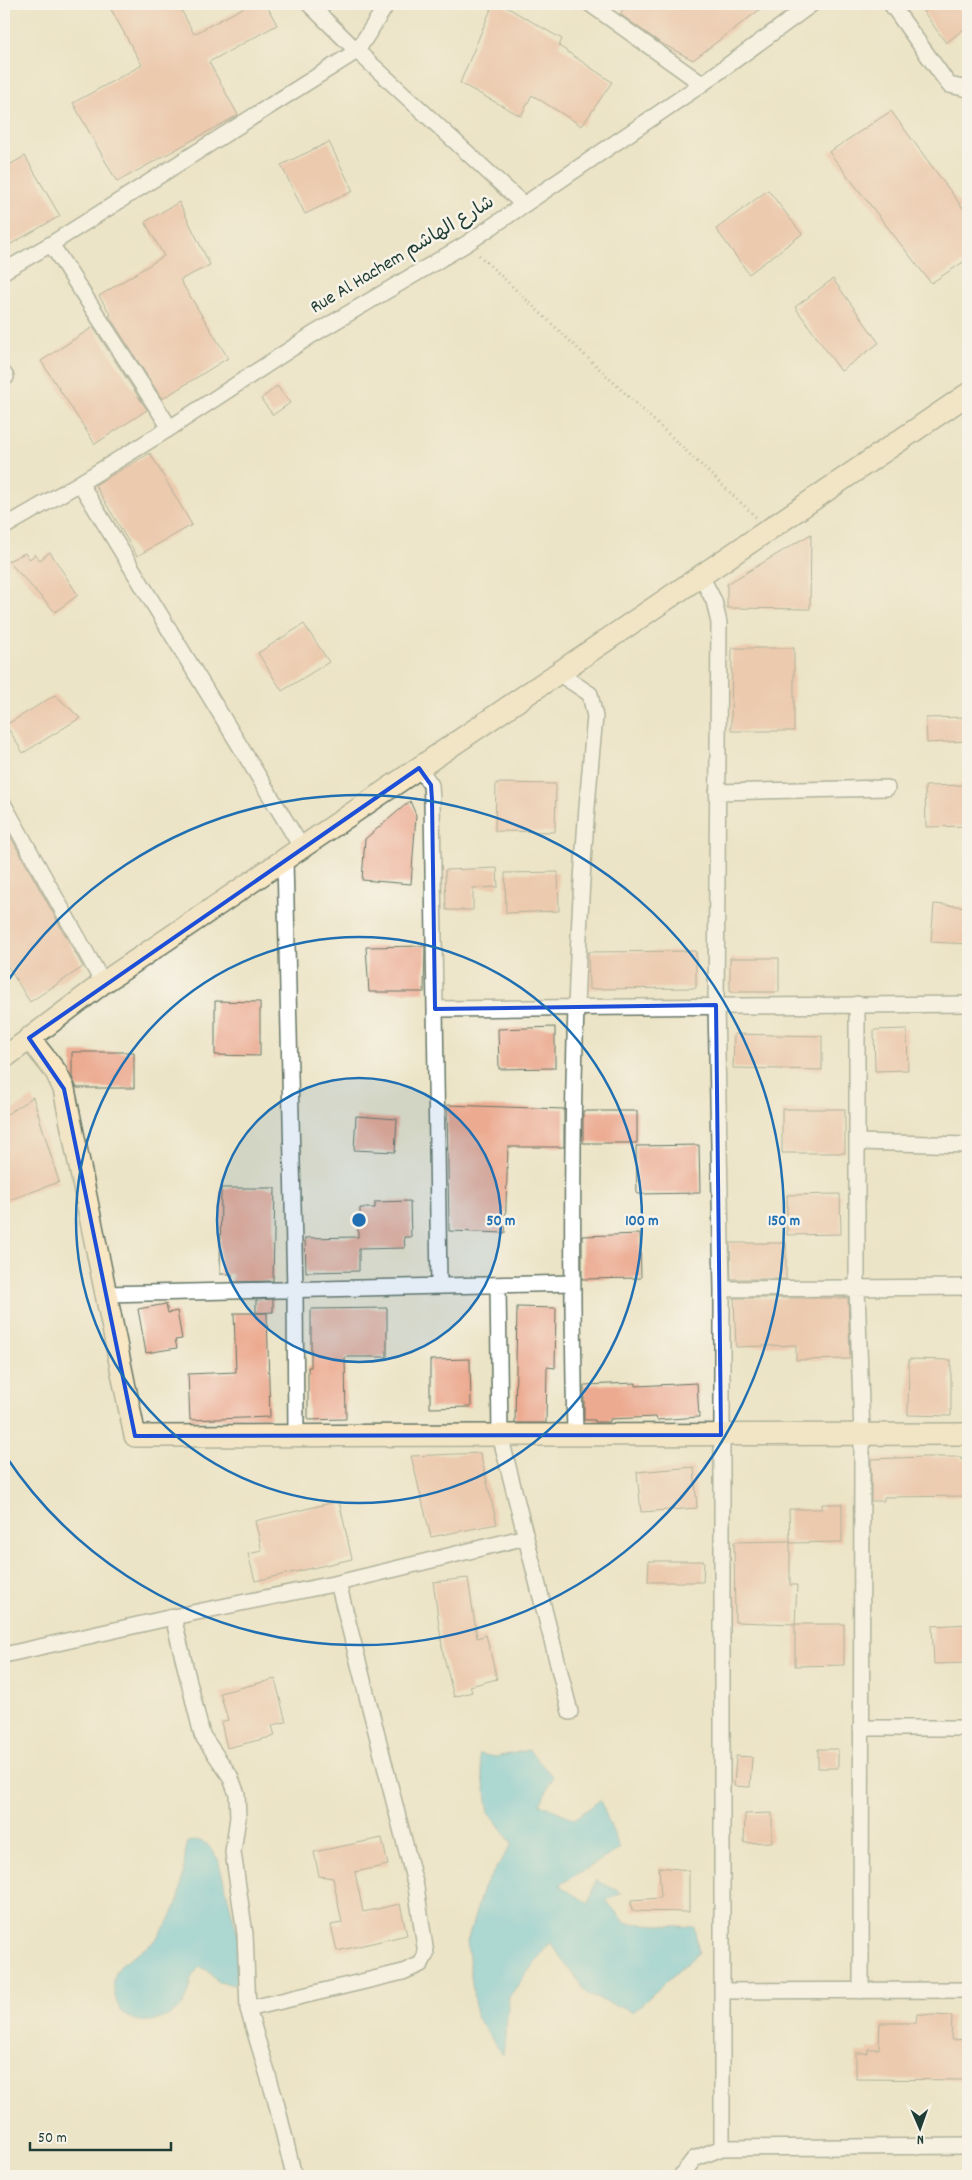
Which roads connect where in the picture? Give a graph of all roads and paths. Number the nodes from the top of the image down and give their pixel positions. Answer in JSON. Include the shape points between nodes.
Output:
{"nodes":[{"id":1,"x":309,"y":4,"type":"edge"},
{"id":2,"x":387,"y":4,"type":"edge"},
{"id":3,"x":590,"y":4,"type":"edge"},
{"id":4,"x":812,"y":4,"type":"edge"},
{"id":5,"x":892,"y":4,"type":"edge"},
{"id":6,"x":357,"y":51,"type":"junction"},
{"id":7,"x":702,"y":84,"type":"junction"},
{"id":8,"x":968,"y":88,"type":"edge"},
{"id":9,"x":524,"y":205,"type":"junction"},
{"id":10,"x":51,"y":244,"type":"junction"},
{"id":11,"x":466,"y":244,"type":"junction"},
{"id":12,"x":4,"y":271,"type":"edge"},
{"id":13,"x":968,"y":394,"type":"edge"},
{"id":14,"x":170,"y":428,"type":"junction"},
{"id":15,"x":80,"y":483,"type":"junction"},
{"id":16,"x":4,"y":526,"type":"edge"},
{"id":17,"x":769,"y":530,"type":"junction"},
{"id":18,"x":701,"y":576,"type":"junction"},
{"id":19,"x":558,"y":673,"type":"junction"},
{"id":20,"x":419,"y":768,"type":"junction"},
{"id":21,"x":887,"y":788,"type":"dead end"},
{"id":22,"x":717,"y":792,"type":"junction"},
{"id":23,"x":4,"y":805,"type":"edge"},
{"id":24,"x":293,"y":854,"type":"junction"},
{"id":25,"x":103,"y":983,"type":"junction"},
{"id":26,"x":857,"y":1004,"type":"junction"},
{"id":27,"x":968,"y":1004,"type":"edge"},
{"id":28,"x":716,"y":1006,"type":"junction"},
{"id":29,"x":575,"y":1007,"type":"junction"},
{"id":30,"x":434,"y":1009,"type":"junction"},
{"id":31,"x":29,"y":1038,"type":"junction"},
{"id":32,"x":4,"y":1058,"type":"edge"},
{"id":33,"x":857,"y":1142,"type":"junction"},
{"id":34,"x":968,"y":1146,"type":"edge"},
{"id":35,"x":572,"y":1283,"type":"junction"},
{"id":36,"x":439,"y":1285,"type":"junction"},
{"id":37,"x":498,"y":1285,"type":"junction"},
{"id":38,"x":968,"y":1287,"type":"edge"},
{"id":39,"x":857,"y":1288,"type":"junction"},
{"id":40,"x":722,"y":1289,"type":"junction"},
{"id":41,"x":295,"y":1290,"type":"junction"},
{"id":42,"x":106,"y":1294,"type":"junction"},
{"id":43,"x":862,"y":1434,"type":"junction"},
{"id":44,"x":968,"y":1434,"type":"edge"},
{"id":45,"x":500,"y":1435,"type":"junction"},
{"id":46,"x":576,"y":1435,"type":"junction"},
{"id":47,"x":721,"y":1435,"type":"junction"},
{"id":48,"x":296,"y":1436,"type":"junction"},
{"id":49,"x":526,"y":1537,"type":"junction"},
{"id":50,"x":338,"y":1583,"type":"junction"},
{"id":51,"x":173,"y":1617,"type":"junction"},
{"id":52,"x":4,"y":1655,"type":"edge"},
{"id":53,"x":570,"y":1712,"type":"dead end"},
{"id":54,"x":861,"y":1728,"type":"junction"},
{"id":55,"x":968,"y":1728,"type":"edge"},
{"id":56,"x":968,"y":1990,"type":"edge"},
{"id":57,"x":722,"y":1991,"type":"junction"},
{"id":58,"x":861,"y":1991,"type":"junction"},
{"id":59,"x":248,"y":2009,"type":"junction"},
{"id":60,"x":968,"y":2146,"type":"edge"},
{"id":61,"x":722,"y":2148,"type":"junction"},
{"id":62,"x":294,"y":2176,"type":"edge"},
{"id":63,"x":682,"y":2176,"type":"edge"}],
"edges":[{"from":1,"to":6,"type":"street"},
{"from":2,"to":6,"type":"street"},
{"from":3,"to":7,"type":"street"},
{"from":4,"to":7,"type":"street","name":"Rue Al Hachem شارع الهاشم"},
{"from":5,"to":8,"type":"street","via":[[950,85]]},
{"from":6,"to":9,"type":"street"},
{"from":6,"to":10,"type":"street"},
{"from":7,"to":9,"type":"street","name":"Rue Al Hachem شارع الهاشم"},
{"from":9,"to":11,"type":"street","name":"Rue Al Hachem شارع الهاشم"},
{"from":10,"to":12,"type":"street"},
{"from":10,"to":14,"type":"street"},
{"from":11,"to":14,"type":"street","name":"Rue Al Hachem شارع الهاشم","via":[[312,335]]},
{"from":11,"to":17,"type":"path"},
{"from":13,"to":17,"type":"street"},
{"from":14,"to":15,"type":"street","name":"Rue Al Hachem شارع الهاشم"},
{"from":15,"to":16,"type":"street","name":"Rue Al Hachem شارع الهاشم"},
{"from":15,"to":24,"type":"street"},
{"from":17,"to":18,"type":"street"},
{"from":18,"to":19,"type":"street"},
{"from":18,"to":22,"type":"street","via":[[714,601],[718,623]]},
{"from":19,"to":20,"type":"street"},
{"from":19,"to":29,"type":"street","via":[[590,694],[595,716]]},
{"from":20,"to":24,"type":"street"},
{"from":20,"to":30,"type":"street","via":[[431,785],[432,800]]},
{"from":21,"to":22,"type":"street"},
{"from":22,"to":28,"type":"street"},
{"from":23,"to":25,"type":"street"},
{"from":24,"to":25,"type":"street"},
{"from":24,"to":41,"type":"street"},
{"from":25,"to":31,"type":"street"},
{"from":26,"to":27,"type":"street"},
{"from":26,"to":28,"type":"street"},
{"from":26,"to":33,"type":"street"},
{"from":28,"to":29,"type":"street"},
{"from":28,"to":40,"type":"street"},
{"from":29,"to":30,"type":"street"},
{"from":29,"to":35,"type":"street"},
{"from":30,"to":36,"type":"street"},
{"from":31,"to":32,"type":"street"},
{"from":31,"to":42,"type":"street","via":[[56,1072],[64,1089]]},
{"from":33,"to":34,"type":"street"},
{"from":33,"to":39,"type":"street"},
{"from":35,"to":37,"type":"street"},
{"from":35,"to":46,"type":"street"},
{"from":36,"to":37,"type":"street"},
{"from":36,"to":41,"type":"street"},
{"from":37,"to":45,"type":"street"},
{"from":38,"to":39,"type":"street"},
{"from":39,"to":40,"type":"street"},
{"from":39,"to":43,"type":"street"},
{"from":40,"to":47,"type":"street"},
{"from":41,"to":42,"type":"street"},
{"from":41,"to":48,"type":"street"},
{"from":42,"to":48,"type":"street","via":[[135,1436]]},
{"from":43,"to":44,"type":"street"},
{"from":43,"to":47,"type":"street"},
{"from":43,"to":54,"type":"street"},
{"from":45,"to":46,"type":"street"},
{"from":45,"to":48,"type":"street"},
{"from":45,"to":49,"type":"street"},
{"from":46,"to":47,"type":"street"},
{"from":47,"to":57,"type":"street"},
{"from":49,"to":50,"type":"street"},
{"from":49,"to":53,"type":"street"},
{"from":50,"to":51,"type":"street"},
{"from":50,"to":59,"type":"street","via":[[416,1887],[426,1954],[421,1964],[403,1972]]},
{"from":51,"to":52,"type":"street"},
{"from":51,"to":59,"type":"street","via":[[202,1735],[230,1776],[236,1794],[238,1817],[234,1852],[245,1934]]},
{"from":54,"to":55,"type":"street"},
{"from":54,"to":58,"type":"street"},
{"from":56,"to":58,"type":"street"},
{"from":57,"to":58,"type":"street"},
{"from":57,"to":61,"type":"street"},
{"from":59,"to":62,"type":"street"},
{"from":60,"to":61,"type":"street"},
{"from":61,"to":63,"type":"street","via":[[694,2159]]}]}
